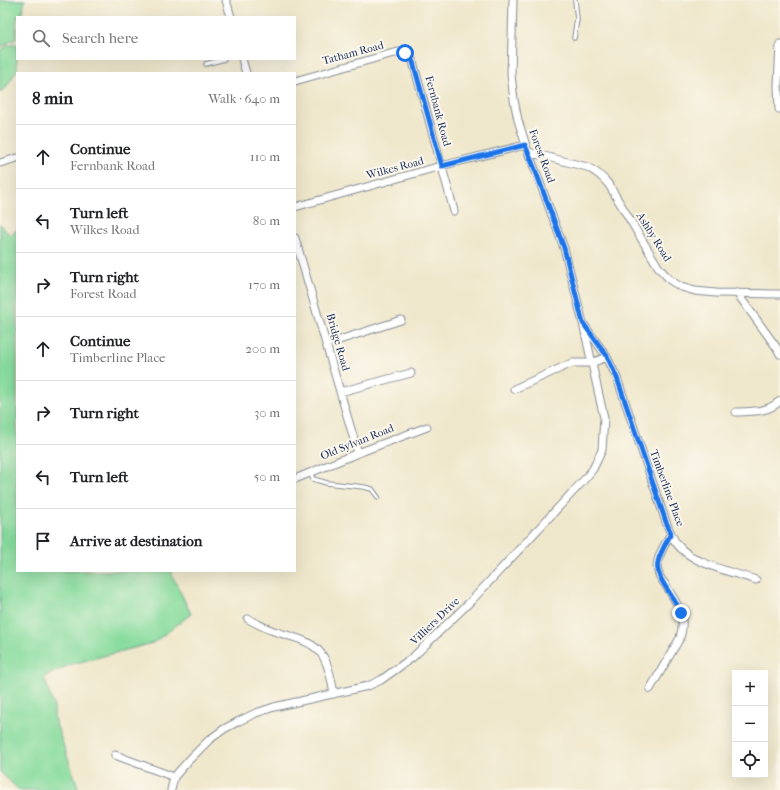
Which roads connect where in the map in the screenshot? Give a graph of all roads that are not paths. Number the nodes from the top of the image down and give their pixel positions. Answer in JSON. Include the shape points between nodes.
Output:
{"nodes":[{"id":1,"x":226,"y":0,"type":"edge"},
{"id":2,"x":513,"y":0,"type":"edge"},
{"id":3,"x":575,"y":0,"type":"edge"},
{"id":4,"x":231,"y":16,"type":"edge"},
{"id":5,"x":574,"y":38,"type":"dead end"},
{"id":6,"x":780,"y":44,"type":"edge"},
{"id":7,"x":220,"y":60,"type":"edge"},
{"id":8,"x":242,"y":60,"type":"edge"},
{"id":9,"x":413,"y":62,"type":"joint"},
{"id":10,"x":206,"y":64,"type":"dead end"},
{"id":11,"x":246,"y":72,"type":"edge"},
{"id":12,"x":296,"y":81,"type":"edge"},
{"id":13,"x":779,"y":109,"type":"edge"},
{"id":14,"x":526,"y":149,"type":"junction"},
{"id":15,"x":16,"y":158,"type":"edge"},
{"id":16,"x":0,"y":163,"type":"edge"},
{"id":17,"x":442,"y":166,"type":"junction"},
{"id":18,"x":296,"y":207,"type":"edge"},
{"id":19,"x":454,"y":211,"type":"dead end"},
{"id":20,"x":296,"y":241,"type":"edge"},
{"id":21,"x":737,"y":293,"type":"junction"},
{"id":22,"x":780,"y":294,"type":"edge"},
{"id":23,"x":401,"y":320,"type":"dead end"},
{"id":24,"x":583,"y":323,"type":"junction"},
{"id":25,"x":327,"y":344,"type":"junction"},
{"id":26,"x":780,"y":354,"type":"edge"},
{"id":27,"x":607,"y":356,"type":"junction"},
{"id":28,"x":591,"y":363,"type":"junction"},
{"id":29,"x":411,"y":373,"type":"dead end"},
{"id":30,"x":514,"y":389,"type":"dead end"},
{"id":31,"x":340,"y":392,"type":"junction"},
{"id":32,"x":780,"y":401,"type":"edge"},
{"id":33,"x":736,"y":412,"type":"dead end"},
{"id":34,"x":426,"y":427,"type":"dead end"},
{"id":35,"x":358,"y":453,"type":"junction"},
{"id":36,"x":310,"y":473,"type":"junction"},
{"id":37,"x":296,"y":480,"type":"edge"},
{"id":38,"x":378,"y":497,"type":"dead end"},
{"id":39,"x":671,"y":533,"type":"junction"},
{"id":40,"x":756,"y":580,"type":"dead end"},
{"id":41,"x":248,"y":619,"type":"dead end"},
{"id":42,"x":650,"y":689,"type":"dead end"},
{"id":43,"x":334,"y":694,"type":"junction"},
{"id":44,"x":115,"y":755,"type":"dead end"},
{"id":45,"x":174,"y":777,"type":"junction"},
{"id":46,"x":171,"y":790,"type":"edge"}],
"edges":[{"from":1,"to":4,"type":"street"},
{"from":2,"to":14,"type":"street","name":"Forest Road","via":[[511,75],[518,120]]},
{"from":3,"to":5,"type":"lane","via":[[577,19]]},
{"from":6,"to":13,"type":"street"},
{"from":7,"to":10,"type":"lane"},
{"from":8,"to":11,"type":"street"},
{"from":9,"to":12,"type":"street","name":"Tatham Road","via":[[409,54],[400,52]]},
{"from":9,"to":17,"type":"street","name":"Fernbank Road"},
{"from":14,"to":17,"type":"street","name":"Wilkes Road"},
{"from":14,"to":21,"type":"street","name":"Ashby Road","via":[[587,167],[602,177],[659,268],[670,280],[695,291]]},
{"from":14,"to":24,"type":"street","name":"Forest Road","via":[[564,248]]},
{"from":15,"to":16,"type":"street"},
{"from":17,"to":18,"type":"street","name":"Wilkes Road"},
{"from":17,"to":19,"type":"street","name":"Fernbank Road"},
{"from":20,"to":25,"type":"street","name":"Bridge Road"},
{"from":21,"to":22,"type":"street","name":"Ashby Road"},
{"from":21,"to":26,"type":"street"},
{"from":23,"to":25,"type":"street"},
{"from":24,"to":27,"type":"street","name":"Timberline Place"},
{"from":24,"to":28,"type":"street","name":"Forest Road"},
{"from":25,"to":31,"type":"street","name":"Bridge Road"},
{"from":27,"to":28,"type":"street"},
{"from":27,"to":39,"type":"street","name":"Timberline Place"},
{"from":28,"to":30,"type":"street","via":[[572,363]]},
{"from":28,"to":43,"type":"street","name":"Villiers Drive","via":[[604,427],[602,450],[592,469],[472,600],[413,657],[381,680],[368,686]]},
{"from":29,"to":31,"type":"street"},
{"from":31,"to":35,"type":"street","name":"Bridge Road"},
{"from":32,"to":33,"type":"street","via":[[772,408]]},
{"from":34,"to":35,"type":"street","name":"Old Sylvan Road"},
{"from":35,"to":36,"type":"street","name":"Old Sylvan Road"},
{"from":36,"to":37,"type":"street","name":"Old Sylvan Road"},
{"from":36,"to":38,"type":"lane","via":[[314,479],[327,483],[372,489]]},
{"from":39,"to":40,"type":"street","name":"Timberline Place","via":[[682,551],[691,556],[706,564]]},
{"from":39,"to":42,"type":"street","via":[[657,567],[679,607],[683,622],[682,630],[680,638]]},
{"from":41,"to":43,"type":"street","via":[[300,639],[320,652],[329,670]]},
{"from":43,"to":45,"type":"street","name":"Villiers Drive","via":[[274,707],[239,721],[209,740]]},
{"from":44,"to":45,"type":"street"},
{"from":45,"to":46,"type":"street","name":"Villiers Drive"}]}
